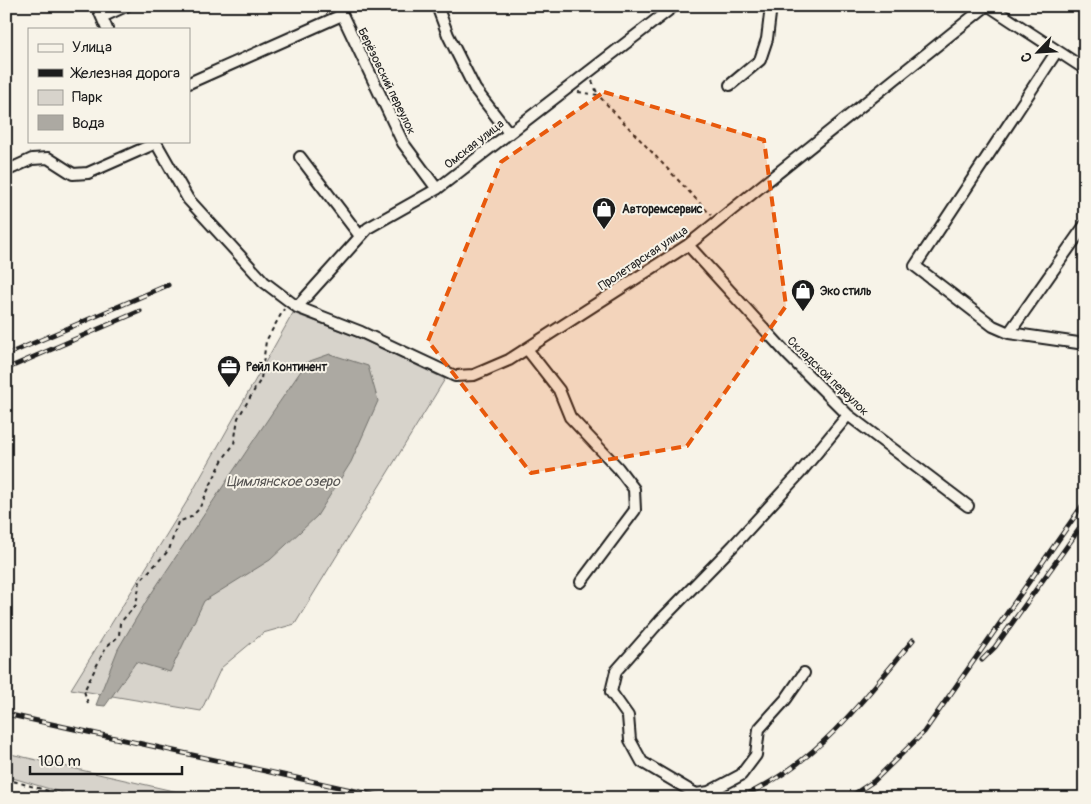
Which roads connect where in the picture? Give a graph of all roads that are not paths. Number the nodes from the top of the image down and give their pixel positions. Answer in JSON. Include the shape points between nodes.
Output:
{"nodes":[{"id":1,"x":97,"y":6,"type":"edge"},
{"id":2,"x":126,"y":6,"type":"edge"},
{"id":3,"x":437,"y":6,"type":"edge"},
{"id":4,"x":674,"y":6,"type":"edge"},
{"id":5,"x":771,"y":6,"type":"edge"},
{"id":6,"x":987,"y":6,"type":"edge"},
{"id":7,"x":340,"y":11,"type":"edge"},
{"id":8,"x":102,"y":17,"type":"junction"},
{"id":9,"x":107,"y":28,"type":"edge"},
{"id":10,"x":1058,"y":51,"type":"junction"},
{"id":11,"x":1085,"y":69,"type":"edge"},
{"id":12,"x":190,"y":83,"type":"edge"},
{"id":13,"x":730,"y":85,"type":"dead end"},
{"id":14,"x":508,"y":133,"type":"junction"},
{"id":15,"x":155,"y":142,"type":"edge"},
{"id":16,"x":300,"y":157,"type":"dead end"},
{"id":17,"x":6,"y":171,"type":"edge"},
{"id":18,"x":437,"y":189,"type":"junction"},
{"id":19,"x":1085,"y":225,"type":"edge"},
{"id":20,"x":360,"y":236,"type":"junction"},
{"id":21,"x":688,"y":245,"type":"junction"},
{"id":22,"x":298,"y":307,"type":"junction"},
{"id":23,"x":1010,"y":333,"type":"junction"},
{"id":24,"x":1085,"y":344,"type":"edge"},
{"id":25,"x":527,"y":348,"type":"junction"},
{"id":26,"x":848,"y":415,"type":"junction"},
{"id":27,"x":968,"y":506,"type":"dead end"},
{"id":28,"x":580,"y":582,"type":"dead end"},
{"id":29,"x":804,"y":672,"type":"dead end"}],
"edges":[{"from":1,"to":8,"type":"street"},
{"from":2,"to":8,"type":"street"},
{"from":3,"to":14,"type":"street","via":[[475,89]]},
{"from":4,"to":14,"type":"street","name":"Омская улица"},
{"from":5,"to":13,"type":"street","via":[[767,39],[760,60]]},
{"from":6,"to":10,"type":"street"},
{"from":6,"to":21,"type":"street","name":"Пролетарская улица"},
{"from":7,"to":12,"type":"street"},
{"from":7,"to":18,"type":"street","name":"Берёзовский переулок","via":[[403,143]]},
{"from":8,"to":9,"type":"street"},
{"from":10,"to":11,"type":"street"},
{"from":10,"to":23,"type":"street","via":[[915,266],[993,326]]},
{"from":14,"to":18,"type":"street","name":"Омская улица"},
{"from":15,"to":17,"type":"street","via":[[88,173],[73,174],[48,158],[32,158]]},
{"from":15,"to":22,"type":"street","name":"Пролетарская улица","via":[[188,199],[264,282]]},
{"from":16,"to":20,"type":"street"},
{"from":18,"to":20,"type":"street","name":"Омская улица","via":[[368,228]]},
{"from":19,"to":23,"type":"street"},
{"from":20,"to":22,"type":"street","name":"Омская улица"},
{"from":21,"to":25,"type":"street","name":"Пролетарская улица"},
{"from":21,"to":26,"type":"street","name":"Складской переулок","via":[[788,355]]},
{"from":22,"to":25,"type":"street","name":"Пролетарская улица","via":[[455,376],[474,375],[509,360]]},
{"from":23,"to":24,"type":"street"},
{"from":25,"to":28,"type":"street","via":[[559,390],[570,417],[634,489],[635,510]]},
{"from":26,"to":27,"type":"street","name":"Складской переулок"},
{"from":26,"to":29,"type":"street","via":[[800,473],[616,671],[611,692],[628,716],[630,740],[642,762],[696,794],[709,792],[741,775],[756,755],[759,729]]}]}
